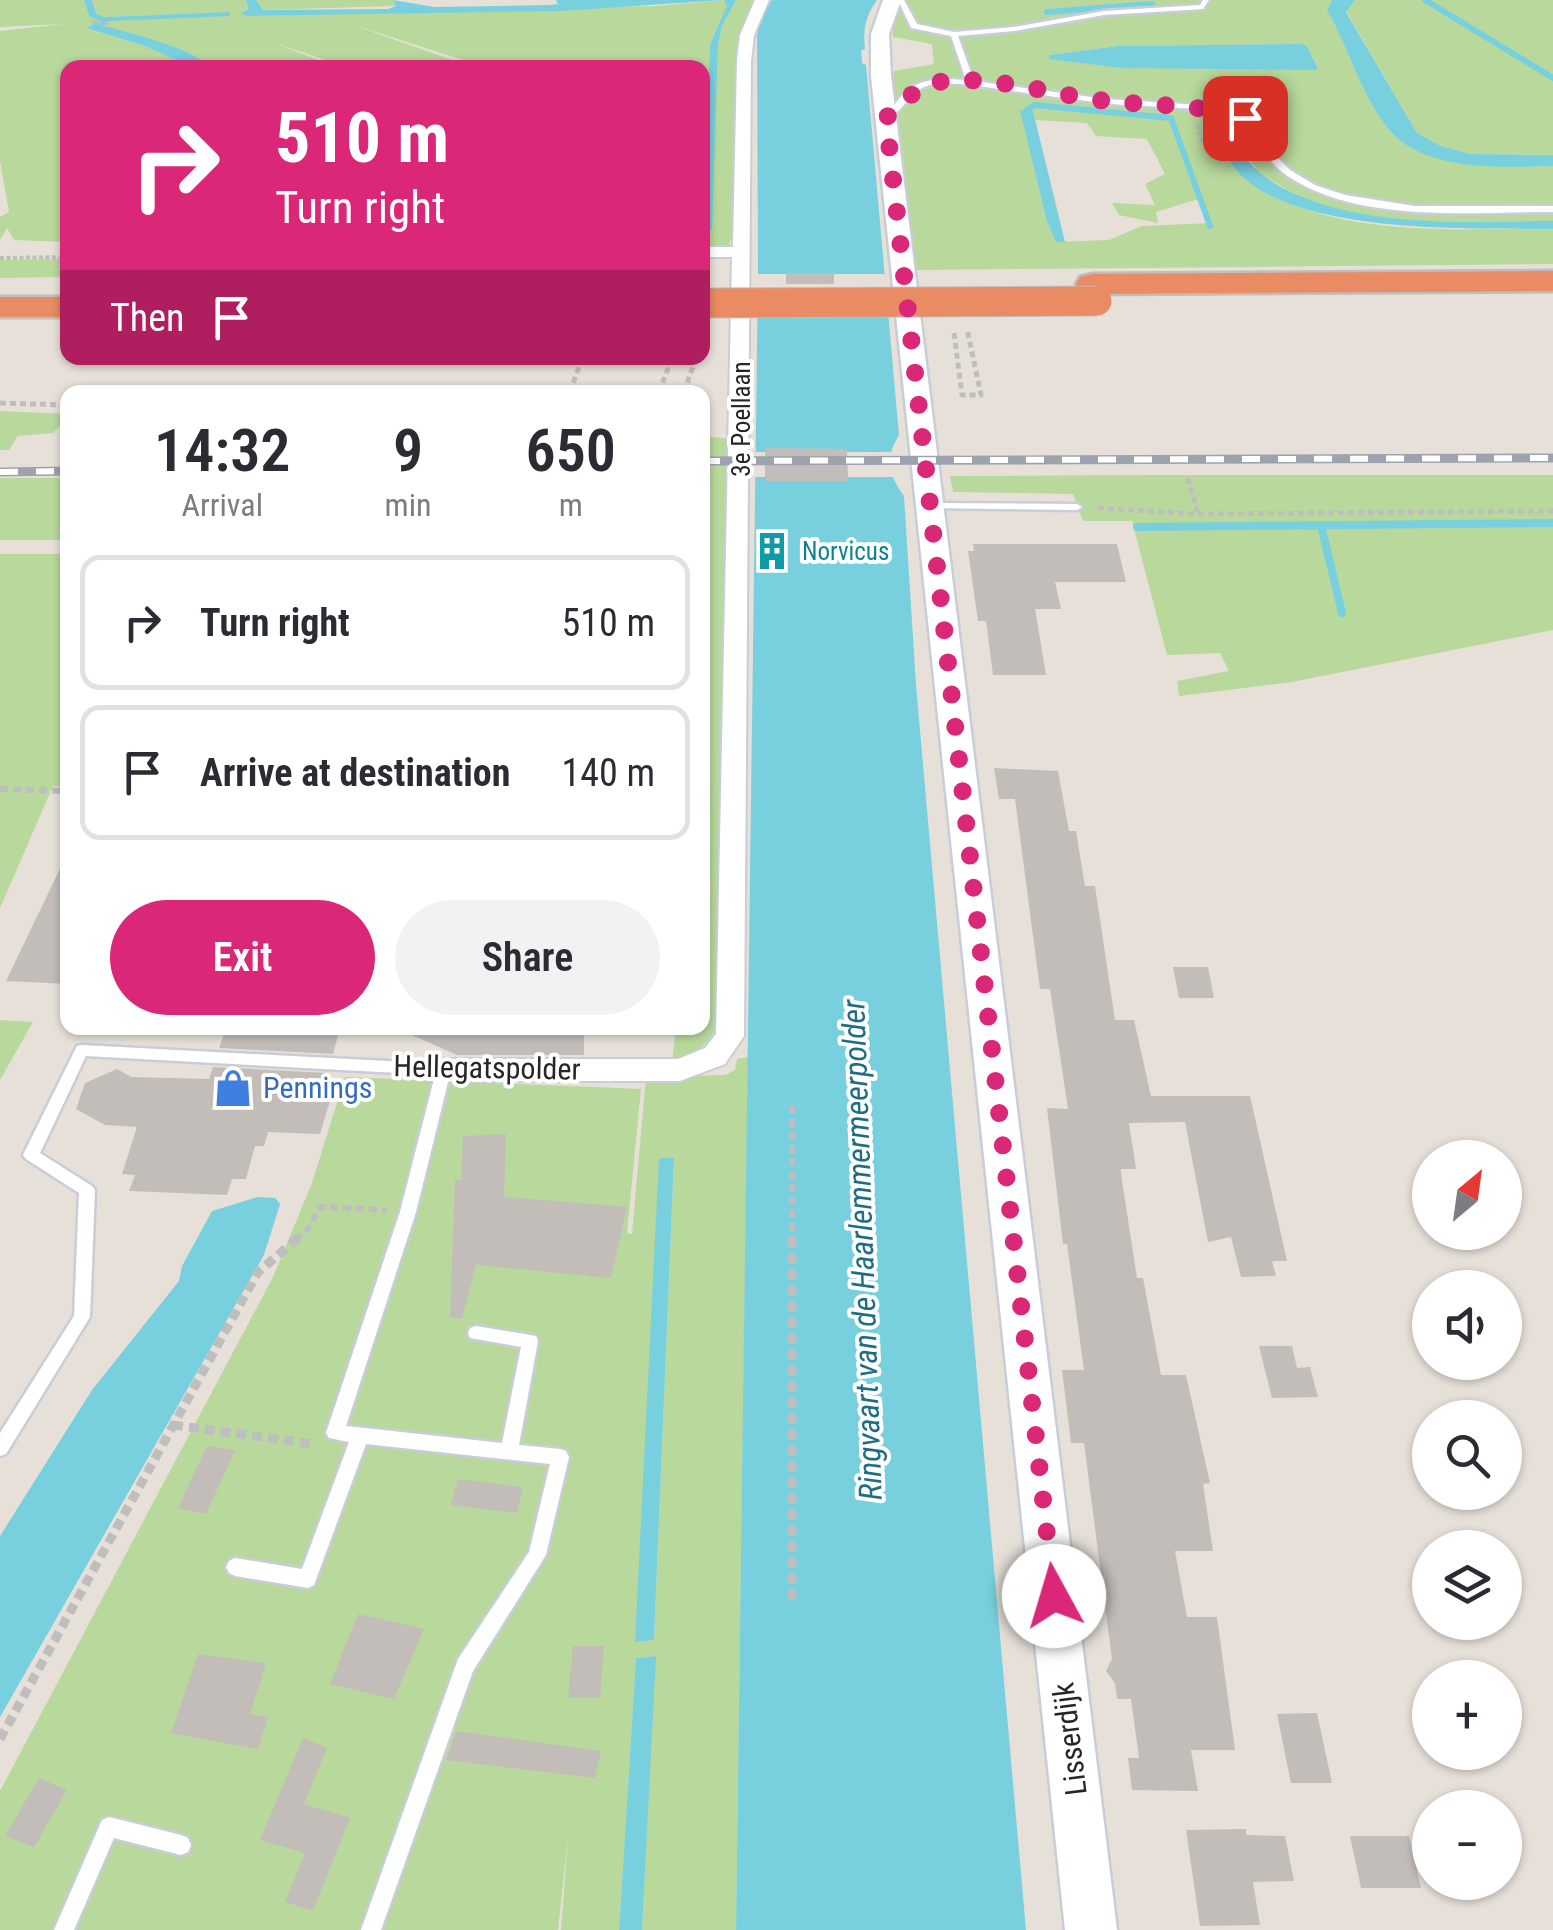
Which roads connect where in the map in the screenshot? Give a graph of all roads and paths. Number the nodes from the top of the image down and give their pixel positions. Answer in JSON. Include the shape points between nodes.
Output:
{"nodes":[{"id":1,"x":762,"y":0,"type":"edge"},
{"id":2,"x":892,"y":0,"type":"edge"},
{"id":3,"x":901,"y":0,"type":"edge"},
{"id":4,"x":1206,"y":0,"type":"edge"},
{"id":5,"x":92,"y":22,"type":"dead end"},
{"id":6,"x":109,"y":24,"type":"dead end"},
{"id":7,"x":954,"y":34,"type":"junction"},
{"id":8,"x":971,"y":83,"type":"junction"},
{"id":9,"x":886,"y":117,"type":"junction"},
{"id":10,"x":1198,"y":128,"type":"dead end"},
{"id":11,"x":1202,"y":143,"type":"dead end"},
{"id":12,"x":1553,"y":209,"type":"edge"},
{"id":13,"x":710,"y":252,"type":"edge"},
{"id":14,"x":740,"y":252,"type":"junction"},
{"id":15,"x":60,"y":257,"type":"edge"},
{"id":16,"x":0,"y":258,"type":"edge"},
{"id":17,"x":1553,"y":281,"type":"edge"},
{"id":18,"x":710,"y":285,"type":"edge"},
{"id":19,"x":0,"y":288,"type":"edge"},
{"id":20,"x":60,"y":288,"type":"edge"},
{"id":21,"x":1094,"y":292,"type":"junction"},
{"id":22,"x":1553,"y":300,"type":"edge"},
{"id":23,"x":710,"y":303,"type":"edge"},
{"id":24,"x":60,"y":306,"type":"edge"},
{"id":25,"x":0,"y":307,"type":"edge"},
{"id":26,"x":964,"y":314,"type":"dead end"},
{"id":27,"x":954,"y":324,"type":"dead end"},
{"id":28,"x":0,"y":403,"type":"edge"},
{"id":29,"x":60,"y":406,"type":"edge"},
{"id":30,"x":1188,"y":478,"type":"dead end"},
{"id":31,"x":930,"y":506,"type":"junction"},
{"id":32,"x":1077,"y":506,"type":"joint"},
{"id":33,"x":1553,"y":512,"type":"edge"},
{"id":34,"x":1198,"y":514,"type":"junction"},
{"id":35,"x":0,"y":788,"type":"edge"},
{"id":36,"x":60,"y":791,"type":"edge"},
{"id":37,"x":733,"y":840,"type":"joint"},
{"id":38,"x":444,"y":1070,"type":"junction"},
{"id":39,"x":792,"y":1106,"type":"dead end"},
{"id":40,"x":408,"y":1212,"type":"junction"},
{"id":41,"x":476,"y":1333,"type":"dead end"},
{"id":42,"x":173,"y":1424,"type":"junction"},
{"id":43,"x":335,"y":1433,"type":"junction"},
{"id":44,"x":360,"y":1436,"type":"junction"},
{"id":45,"x":0,"y":1448,"type":"edge"},
{"id":46,"x":509,"y":1452,"type":"junction"},
{"id":47,"x":235,"y":1567,"type":"dead end"},
{"id":48,"x":792,"y":1599,"type":"dead end"},
{"id":49,"x":0,"y":1740,"type":"edge"},
{"id":50,"x":181,"y":1845,"type":"dead end"},
{"id":51,"x":64,"y":1930,"type":"edge"},
{"id":52,"x":371,"y":1930,"type":"edge"},
{"id":53,"x":1091,"y":1930,"type":"edge"}],
"edges":[{"from":1,"to":14,"type":"street","name":"3e Poellaan","via":[[745,48]]},
{"from":2,"to":9,"type":"street","name":"Lisserdijk","via":[[880,34]]},
{"from":3,"to":7,"type":"lane","via":[[914,26]]},
{"from":4,"to":7,"type":"lane","via":[[1203,8]]},
{"from":5,"to":6,"type":"path"},
{"from":7,"to":8,"type":"lane"},
{"from":8,"to":9,"type":"lane","via":[[914,89]]},
{"from":8,"to":12,"type":"lane","via":[[1214,108],[1245,118],[1290,175],[1370,203]]},
{"from":9,"to":31,"type":"street","name":"Lisserdijk"},
{"from":10,"to":11,"type":"path"},
{"from":13,"to":14,"type":"street"},
{"from":14,"to":37,"type":"street","name":"3e Poellaan"},
{"from":15,"to":16,"type":"path"},
{"from":17,"to":21,"type":"highway"},
{"from":18,"to":21,"type":"highway"},
{"from":19,"to":20,"type":"highway"},
{"from":21,"to":22,"type":"highway"},
{"from":21,"to":23,"type":"highway","bridge":true},
{"from":24,"to":25,"type":"highway"},
{"from":26,"to":27,"type":"path","via":[[981,394],[962,394]]},
{"from":28,"to":29,"type":"path"},
{"from":30,"to":34,"type":"path"},
{"from":31,"to":32,"type":"lane"},
{"from":31,"to":53,"type":"street","name":"Lisserdijk"},
{"from":32,"to":34,"type":"path"},
{"from":33,"to":34,"type":"path"},
{"from":35,"to":36,"type":"path"},
{"from":37,"to":38,"type":"street","name":"Hellegatspolder","via":[[730,1036],[715,1056],[680,1070]]},
{"from":38,"to":40,"type":"lane"},
{"from":38,"to":45,"type":"lane","name":"Hellegatspolder","via":[[82,1050],[31,1154],[87,1190],[82,1317]]},
{"from":39,"to":48,"type":"path"},
{"from":40,"to":42,"type":"path","via":[[320,1207],[308,1230],[258,1272]]},
{"from":40,"to":43,"type":"lane"},
{"from":41,"to":46,"type":"lane","via":[[530,1340]]},
{"from":42,"to":43,"type":"path","via":[[317,1445]]},
{"from":42,"to":49,"type":"path"},
{"from":43,"to":44,"type":"lane"},
{"from":44,"to":46,"type":"lane"},
{"from":44,"to":47,"type":"lane","via":[[308,1579]]},
{"from":46,"to":52,"type":"lane","via":[[560,1457],[537,1555],[465,1666]]},
{"from":50,"to":51,"type":"lane","via":[[109,1827]]}]}
